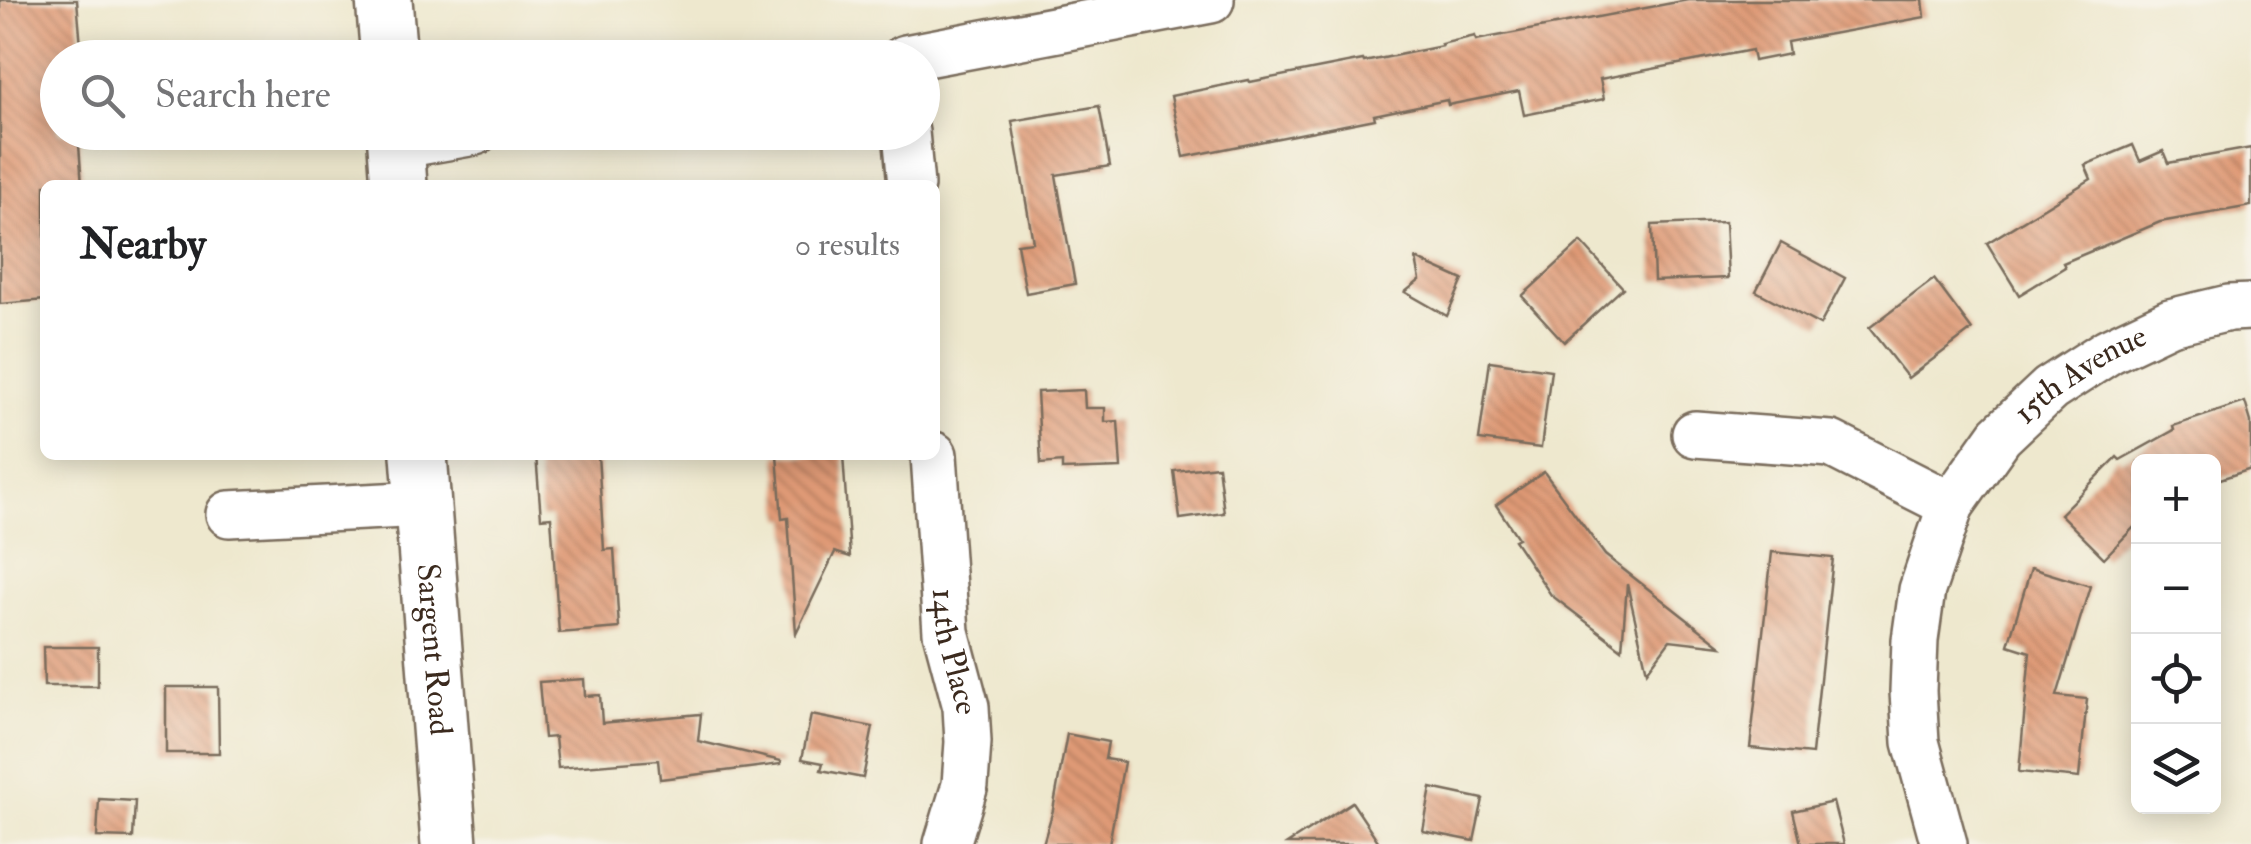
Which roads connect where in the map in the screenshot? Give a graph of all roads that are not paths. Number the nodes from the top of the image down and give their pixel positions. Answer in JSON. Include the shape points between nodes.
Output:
{"nodes":[{"id":1,"x":384,"y":0,"type":"edge"},
{"id":2,"x":1211,"y":0,"type":"edge"},
{"id":3,"x":387,"y":40,"type":"edge"},
{"id":4,"x":940,"y":51,"type":"edge"},
{"id":5,"x":907,"y":150,"type":"edge"},
{"id":6,"x":910,"y":180,"type":"edge"},
{"id":7,"x":2251,"y":306,"type":"edge"},
{"id":8,"x":1696,"y":434,"type":"dead end"},
{"id":9,"x":934,"y":460,"type":"edge"},
{"id":10,"x":421,"y":480,"type":"edge"},
{"id":11,"x":1951,"y":505,"type":"junction"},
{"id":12,"x":229,"y":514,"type":"dead end"},
{"id":13,"x":448,"y":844,"type":"edge"},
{"id":14,"x":948,"y":844,"type":"edge"},
{"id":15,"x":1944,"y":844,"type":"edge"}],
"edges":[{"from":1,"to":3,"type":"main road"},
{"from":2,"to":4,"type":"street"},
{"from":5,"to":6,"type":"street"},
{"from":7,"to":11,"type":"street","name":"15th Avenue","via":[[2170,322],[2050,389],[2000,436]]},
{"from":8,"to":11,"type":"street","via":[[1831,444]]},
{"from":9,"to":14,"type":"street","name":"14th Place","via":[[946,632],[968,742],[966,786]]},
{"from":10,"to":12,"type":"street"},
{"from":10,"to":13,"type":"main road","name":"Sargent Road"},
{"from":11,"to":15,"type":"street","name":"15th Avenue","via":[[1922,590],[1913,691],[1916,742]]}]}
